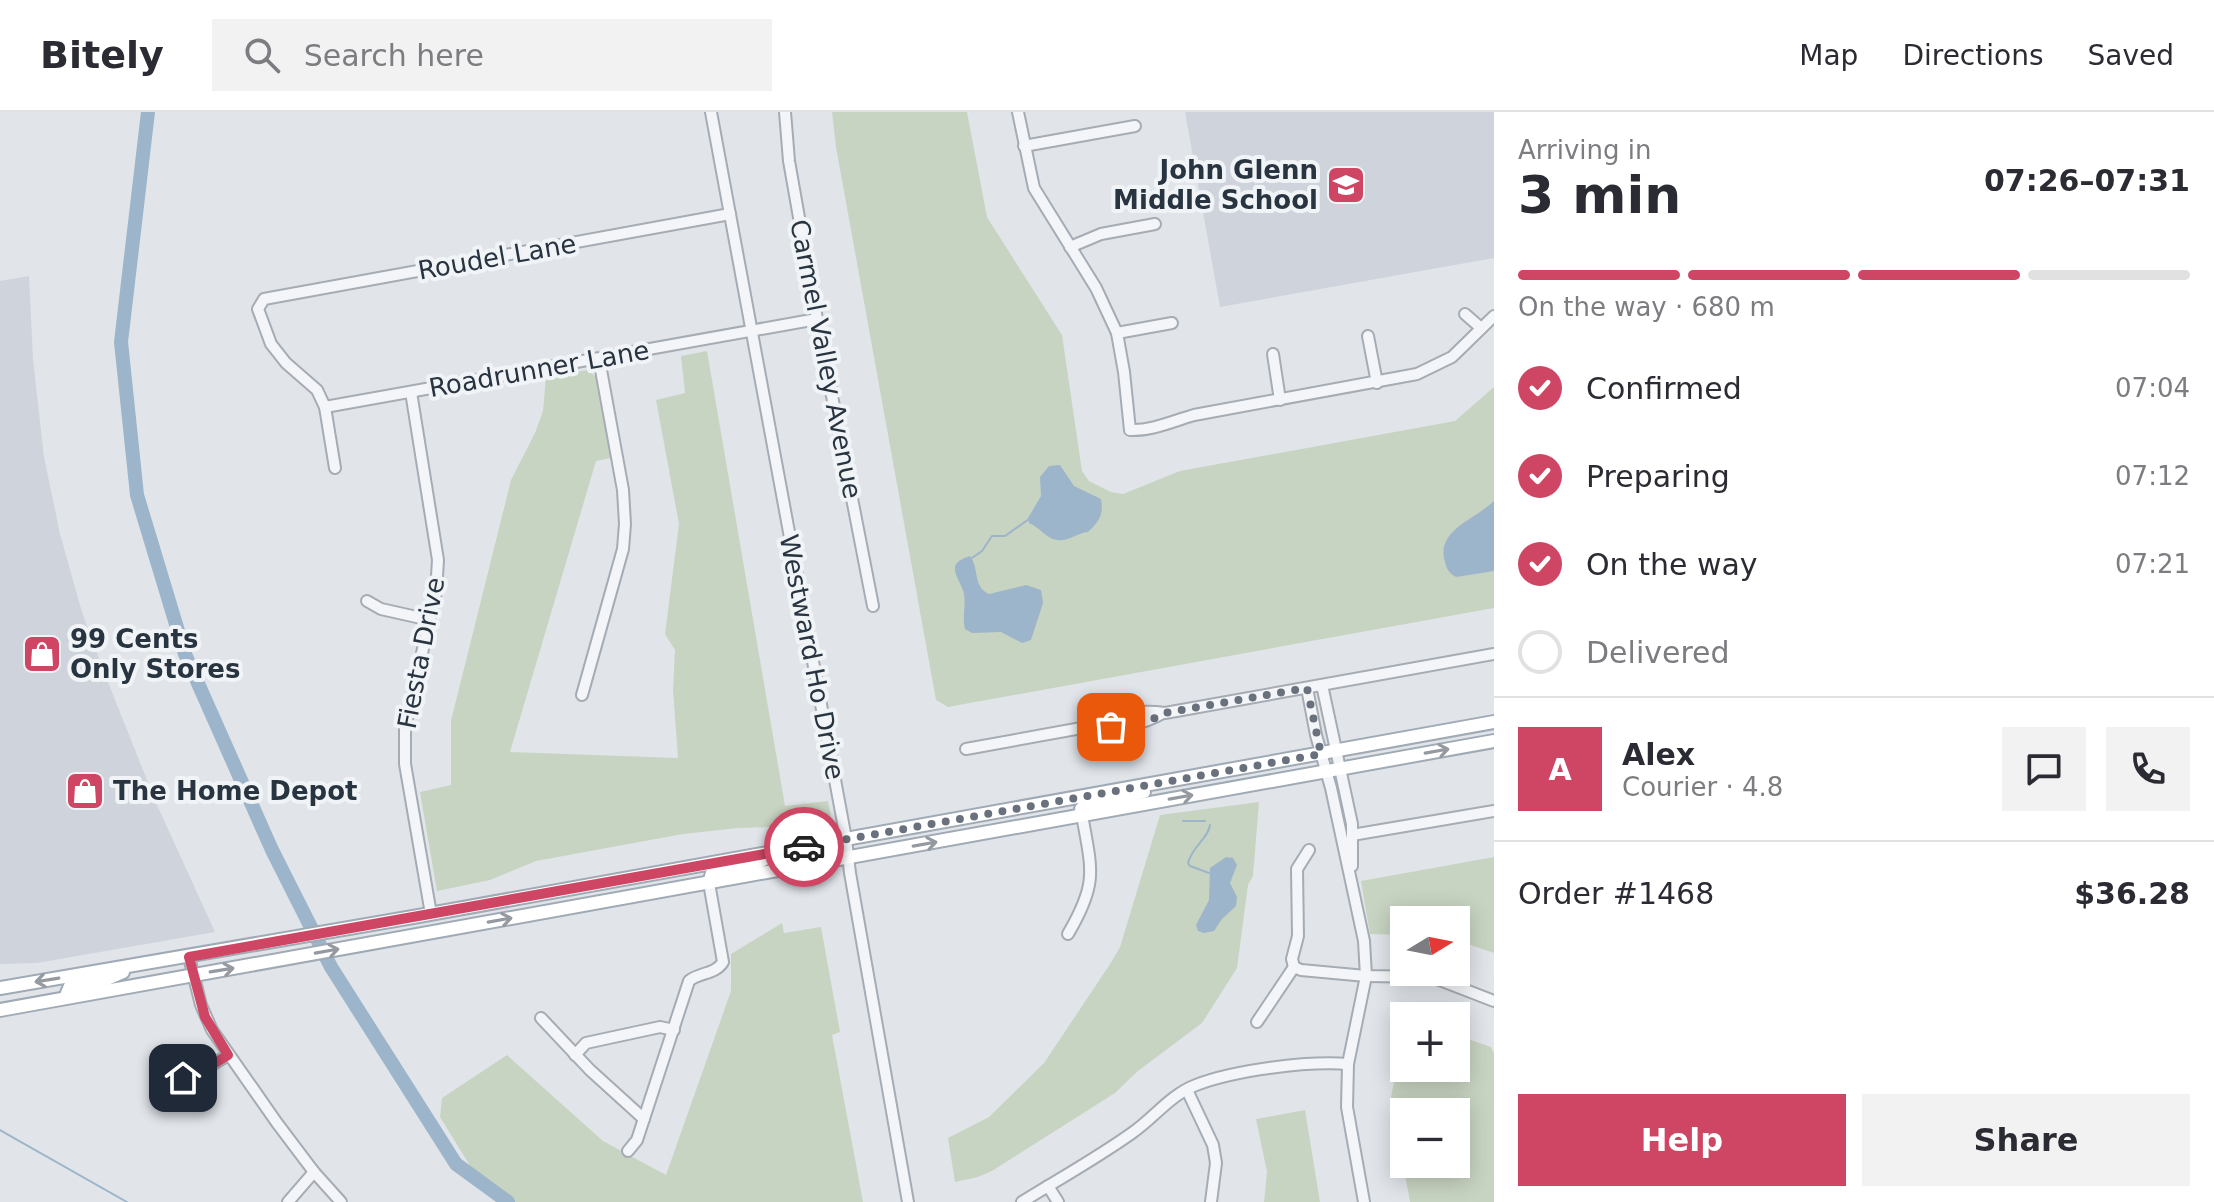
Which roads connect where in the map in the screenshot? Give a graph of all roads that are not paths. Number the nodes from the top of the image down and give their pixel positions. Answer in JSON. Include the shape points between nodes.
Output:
{"nodes":[{"id":1,"x":711,"y":112,"type":"edge"},
{"id":2,"x":785,"y":112,"type":"edge"},
{"id":3,"x":1018,"y":112,"type":"edge"},
{"id":4,"x":1135,"y":126,"type":"dead end"},
{"id":5,"x":1024,"y":146,"type":"junction"},
{"id":6,"x":730,"y":214,"type":"junction"},
{"id":7,"x":1155,"y":224,"type":"dead end"},
{"id":8,"x":1070,"y":247,"type":"junction"},
{"id":9,"x":1465,"y":314,"type":"dead end"},
{"id":10,"x":1494,"y":316,"type":"edge"},
{"id":11,"x":817,"y":319,"type":"junction"},
{"id":12,"x":1172,"y":323,"type":"dead end"},
{"id":13,"x":1481,"y":328,"type":"junction"},
{"id":14,"x":752,"y":331,"type":"junction"},
{"id":15,"x":1117,"y":333,"type":"junction"},
{"id":16,"x":1368,"y":336,"type":"dead end"},
{"id":17,"x":1273,"y":354,"type":"dead end"},
{"id":18,"x":599,"y":359,"type":"junction"},
{"id":19,"x":1377,"y":383,"type":"junction"},
{"id":20,"x":411,"y":392,"type":"junction"},
{"id":21,"x":1280,"y":400,"type":"junction"},
{"id":22,"x":325,"y":407,"type":"junction"},
{"id":23,"x":335,"y":468,"type":"dead end"},
{"id":24,"x":367,"y":601,"type":"dead end"},
{"id":25,"x":873,"y":606,"type":"dead end"},
{"id":26,"x":430,"y":620,"type":"junction"},
{"id":27,"x":1494,"y":654,"type":"edge"},
{"id":28,"x":1322,"y":685,"type":"junction"},
{"id":29,"x":1307,"y":688,"type":"junction"},
{"id":30,"x":582,"y":695,"type":"dead end"},
{"id":31,"x":1494,"y":722,"type":"edge"},
{"id":32,"x":1494,"y":741,"type":"edge"},
{"id":33,"x":966,"y":749,"type":"dead end"},
{"id":34,"x":1336,"y":751,"type":"junction"},
{"id":35,"x":1321,"y":754,"type":"junction"},
{"id":36,"x":1340,"y":769,"type":"junction"},
{"id":37,"x":1326,"y":771,"type":"junction"},
{"id":38,"x":1177,"y":780,"type":"junction"},
{"id":39,"x":1494,"y":811,"type":"edge"},
{"id":40,"x":1082,"y":815,"type":"junction"},
{"id":41,"x":1352,"y":835,"type":"junction"},
{"id":42,"x":846,"y":839,"type":"junction"},
{"id":43,"x":1309,"y":850,"type":"dead end"},
{"id":44,"x":785,"y":851,"type":"junction"},
{"id":45,"x":848,"y":858,"type":"junction"},
{"id":46,"x":709,"y":883,"type":"junction"},
{"id":47,"x":1353,"y":884,"type":"junction"},
{"id":48,"x":431,"y":914,"type":"junction"},
{"id":49,"x":1068,"y":934,"type":"dead end"},
{"id":50,"x":189,"y":957,"type":"junction"},
{"id":51,"x":137,"y":965,"type":"junction"},
{"id":52,"x":1294,"y":967,"type":"junction"},
{"id":53,"x":193,"y":975,"type":"junction"},
{"id":54,"x":1366,"y":976,"type":"junction"},
{"id":55,"x":0,"y":988,"type":"edge"},
{"id":56,"x":65,"y":998,"type":"junction"},
{"id":57,"x":1494,"y":1001,"type":"edge"},
{"id":58,"x":0,"y":1010,"type":"edge"},
{"id":59,"x":541,"y":1018,"type":"dead end"},
{"id":60,"x":1257,"y":1022,"type":"dead end"},
{"id":61,"x":674,"y":1030,"type":"junction"},
{"id":62,"x":228,"y":1055,"type":"junction"},
{"id":63,"x":575,"y":1055,"type":"junction"},
{"id":64,"x":1348,"y":1064,"type":"junction"},
{"id":65,"x":183,"y":1078,"type":"dead end"},
{"id":66,"x":1187,"y":1090,"type":"junction"},
{"id":67,"x":644,"y":1119,"type":"junction"},
{"id":68,"x":628,"y":1151,"type":"dead end"},
{"id":69,"x":314,"y":1172,"type":"junction"},
{"id":70,"x":1048,"y":1186,"type":"junction"},
{"id":71,"x":288,"y":1202,"type":"edge"},
{"id":72,"x":341,"y":1202,"type":"edge"},
{"id":73,"x":908,"y":1202,"type":"edge"},
{"id":74,"x":1022,"y":1202,"type":"edge"},
{"id":75,"x":1058,"y":1202,"type":"edge"},
{"id":76,"x":1211,"y":1202,"type":"edge"},
{"id":77,"x":1364,"y":1202,"type":"edge"}],
"edges":[{"from":1,"to":6,"type":"street","name":"Westward Ho Drive"},
{"from":2,"to":11,"type":"street","name":"Carmel Valley Avenue"},
{"from":3,"to":5,"type":"street"},
{"from":4,"to":5,"type":"street"},
{"from":5,"to":8,"type":"street","via":[[1034,188]]},
{"from":6,"to":14,"type":"street","name":"Westward Ho Drive"},
{"from":6,"to":22,"type":"street","name":"Roudel Lane","via":[[264,299],[258,309],[271,344],[317,390]]},
{"from":7,"to":8,"type":"street","via":[[1101,234]]},
{"from":8,"to":15,"type":"street"},
{"from":9,"to":13,"type":"street"},
{"from":10,"to":13,"type":"street"},
{"from":11,"to":14,"type":"street","name":"Roadrunner Lane"},
{"from":11,"to":25,"type":"street","name":"Carmel Valley Avenue"},
{"from":12,"to":15,"type":"street"},
{"from":13,"to":19,"type":"street","via":[[1445,362]]},
{"from":14,"to":18,"type":"street","name":"Roadrunner Lane"},
{"from":14,"to":42,"type":"street","name":"Westward Ho Drive"},
{"from":15,"to":21,"type":"street","via":[[1130,430],[1147,431],[1194,415]]},
{"from":16,"to":19,"type":"street"},
{"from":17,"to":21,"type":"street"},
{"from":18,"to":20,"type":"street","name":"Roadrunner Lane"},
{"from":18,"to":30,"type":"street","via":[[625,524],[623,549]]},
{"from":19,"to":21,"type":"street"},
{"from":20,"to":22,"type":"street","name":"Roadrunner Lane"},
{"from":20,"to":26,"type":"street","name":"Fiesta Drive","via":[[438,560]]},
{"from":22,"to":23,"type":"street"},
{"from":24,"to":26,"type":"street"},
{"from":26,"to":48,"type":"street","name":"Fiesta Drive","via":[[405,727],[405,764]]},
{"from":27,"to":28,"type":"street"},
{"from":28,"to":29,"type":"street"},
{"from":28,"to":34,"type":"street"},
{"from":29,"to":33,"type":"street","via":[[1165,713],[1149,721]]},
{"from":29,"to":35,"type":"street"},
{"from":31,"to":34,"type":"main road"},
{"from":36,"to":32,"type":"main road","one_way":true},
{"from":34,"to":35,"type":"main road"},
{"from":34,"to":36,"type":"street"},
{"from":35,"to":37,"type":"street"},
{"from":35,"to":38,"type":"main road"},
{"from":36,"to":37,"type":"main road"},
{"from":36,"to":41,"type":"street"},
{"from":40,"to":37,"type":"main road","one_way":true},
{"from":37,"to":47,"type":"street"},
{"from":38,"to":40,"type":"main road","via":[[1084,806]]},
{"from":38,"to":42,"type":"main road"},
{"from":39,"to":41,"type":"street"},
{"from":45,"to":40,"type":"main road","one_way":true},
{"from":40,"to":49,"type":"street","via":[[1092,876],[1084,907]]},
{"from":41,"to":47,"type":"street"},
{"from":42,"to":44,"type":"main road"},
{"from":42,"to":45,"type":"street","name":"Westward Ho Drive"},
{"from":43,"to":52,"type":"street","via":[[1297,869]]},
{"from":44,"to":46,"type":"main road","via":[[753,865],[712,873]]},
{"from":44,"to":48,"type":"main road"},
{"from":45,"to":46,"type":"main road"},
{"from":45,"to":73,"type":"street","name":"Westward Ho Drive"},
{"from":53,"to":46,"type":"main road","one_way":true},
{"from":46,"to":61,"type":"street","via":[[723,962],[689,981]]},
{"from":47,"to":54,"type":"street"},
{"from":48,"to":50,"type":"main road"},
{"from":50,"to":51,"type":"main road"},
{"from":50,"to":53,"type":"street"},
{"from":51,"to":55,"type":"main road","one_way":true},
{"from":51,"to":56,"type":"main road","via":[[107,979],[70,986]]},
{"from":52,"to":54,"type":"street"},
{"from":52,"to":60,"type":"street"},
{"from":53,"to":56,"type":"main road"},
{"from":53,"to":62,"type":"street","via":[[205,1017]]},
{"from":54,"to":57,"type":"street","via":[[1432,977]]},
{"from":54,"to":64,"type":"street"},
{"from":56,"to":58,"type":"main road"},
{"from":59,"to":63,"type":"street"},
{"from":61,"to":63,"type":"street","via":[[656,1028],[586,1043]]},
{"from":61,"to":67,"type":"street"},
{"from":62,"to":65,"type":"street"},
{"from":62,"to":69,"type":"street"},
{"from":63,"to":67,"type":"street"},
{"from":64,"to":66,"type":"street","via":[[1279,1067]]},
{"from":64,"to":77,"type":"street","via":[[1347,1107]]},
{"from":66,"to":70,"type":"street","via":[[1131,1134]]},
{"from":66,"to":76,"type":"street","via":[[1213,1145]]},
{"from":67,"to":68,"type":"street","via":[[635,1146]]},
{"from":69,"to":71,"type":"street"},
{"from":69,"to":72,"type":"street"},
{"from":70,"to":74,"type":"street"},
{"from":70,"to":75,"type":"street"}]}
